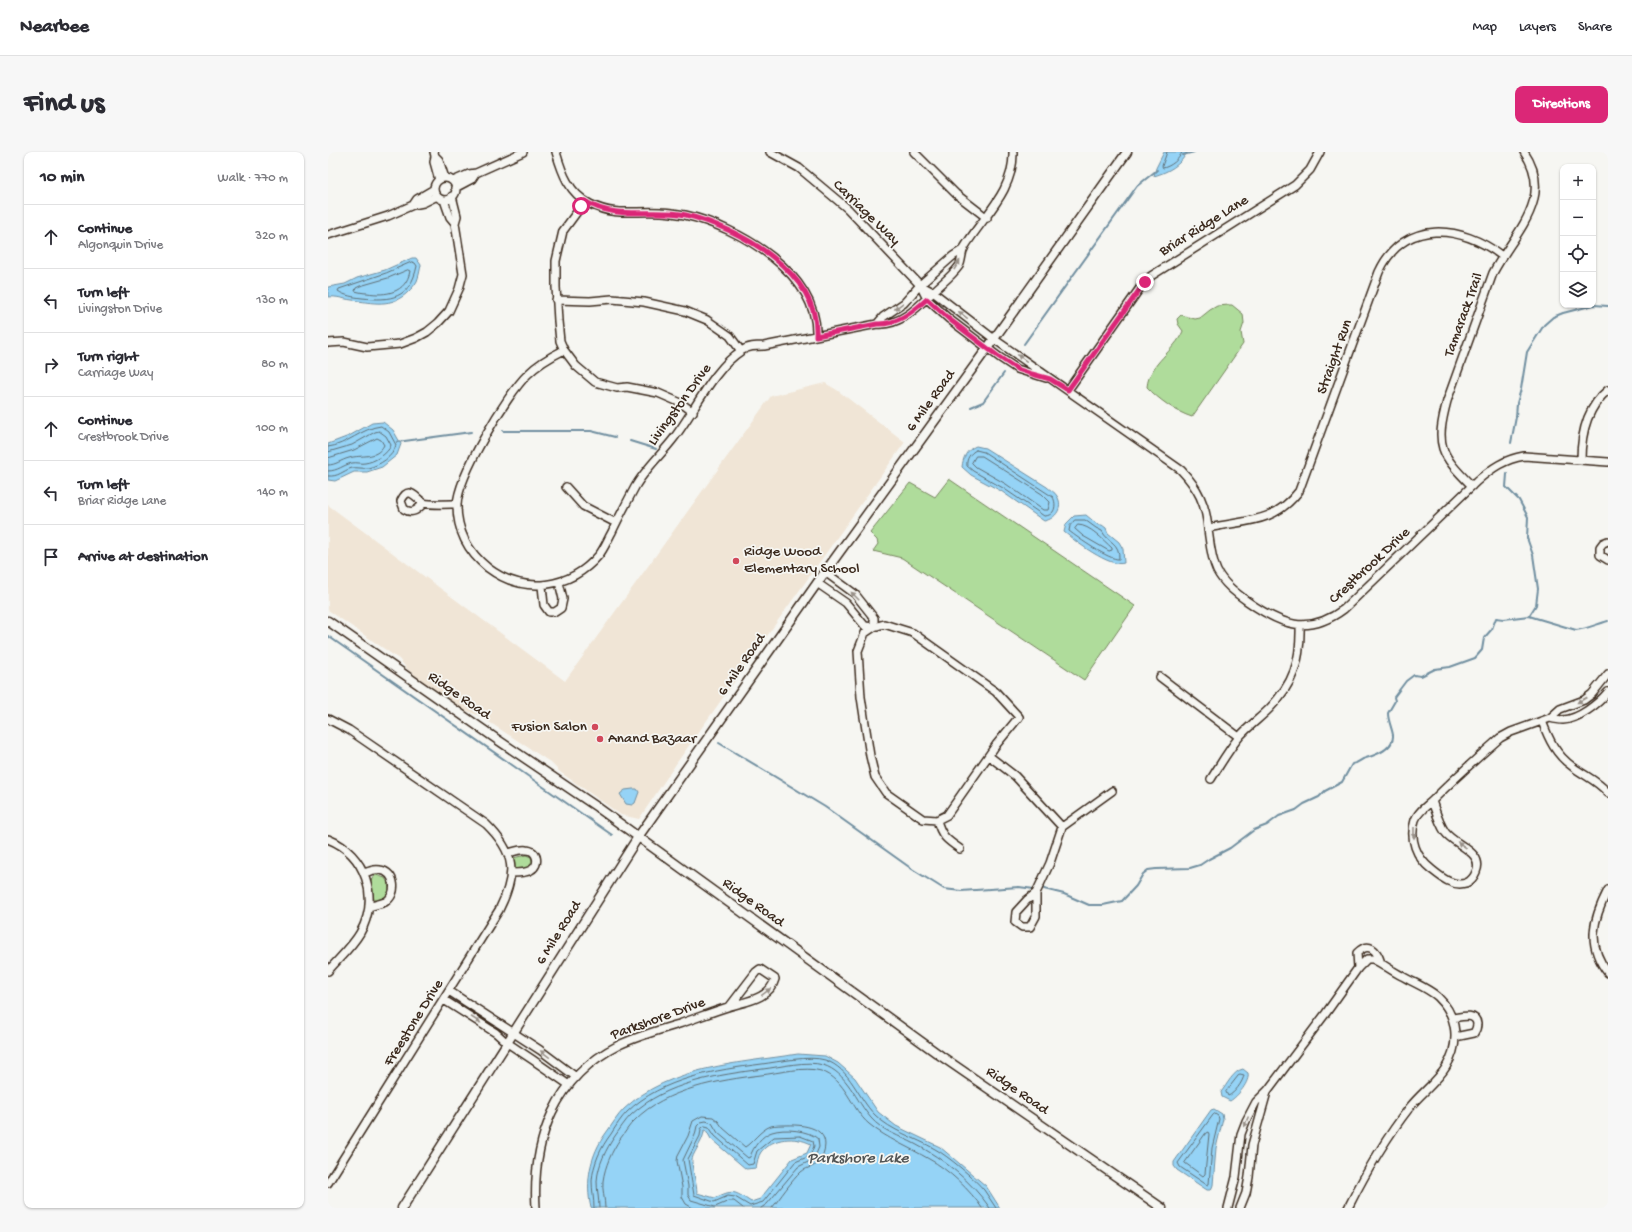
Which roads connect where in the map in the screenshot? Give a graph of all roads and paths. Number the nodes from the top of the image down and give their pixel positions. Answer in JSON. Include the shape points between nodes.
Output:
{"nodes":[{"id":1,"x":523,"y":152,"type":"edge"},
{"id":2,"x":556,"y":152,"type":"edge"},
{"id":3,"x":770,"y":152,"type":"edge"},
{"id":4,"x":914,"y":152,"type":"edge"},
{"id":5,"x":1012,"y":152,"type":"edge"},
{"id":6,"x":1127,"y":152,"type":"edge"},
{"id":7,"x":1320,"y":152,"type":"edge"},
{"id":8,"x":1524,"y":152,"type":"edge"},
{"id":9,"x":435,"y":154,"type":"edge"},
{"id":10,"x":442,"y":179,"type":"junction"},
{"id":11,"x":454,"y":185,"type":"junction"},
{"id":12,"x":434,"y":189,"type":"junction"},
{"id":13,"x":452,"y":196,"type":"junction"},
{"id":14,"x":440,"y":198,"type":"junction"},
{"id":15,"x":585,"y":201,"type":"junction"},
{"id":16,"x":413,"y":205,"type":"junction"},
{"id":17,"x":987,"y":218,"type":"junction"},
{"id":18,"x":455,"y":223,"type":"junction"},
{"id":19,"x":328,"y":236,"type":"edge"},
{"id":20,"x":964,"y":249,"type":"junction"},
{"id":21,"x":1502,"y":256,"type":"junction"},
{"id":22,"x":920,"y":285,"type":"junction"},
{"id":23,"x":933,"y":292,"type":"junction"},
{"id":24,"x":927,"y":299,"type":"junction"},
{"id":25,"x":556,"y":300,"type":"junction"},
{"id":26,"x":877,"y":324,"type":"junction"},
{"id":27,"x":816,"y":336,"type":"junction"},
{"id":28,"x":994,"y":339,"type":"junction"},
{"id":29,"x":328,"y":343,"type":"edge"},
{"id":30,"x":987,"y":348,"type":"junction"},
{"id":31,"x":564,"y":350,"type":"junction"},
{"id":32,"x":741,"y":351,"type":"junction"},
{"id":33,"x":1050,"y":379,"type":"junction"},
{"id":34,"x":1068,"y":390,"type":"junction"},
{"id":35,"x":1608,"y":390,"type":"edge"},
{"id":36,"x":693,"y":412,"type":"junction"},
{"id":37,"x":1581,"y":460,"type":"junction"},
{"id":38,"x":1608,"y":462,"type":"edge"},
{"id":39,"x":1472,"y":486,"type":"junction"},
{"id":40,"x":566,"y":487,"type":"dead end"},
{"id":41,"x":424,"y":503,"type":"dead end"},
{"id":42,"x":457,"y":504,"type":"junction"},
{"id":43,"x":616,"y":523,"type":"junction"},
{"id":44,"x":1208,"y":528,"type":"junction"},
{"id":45,"x":1608,"y":542,"type":"edge"},
{"id":46,"x":1608,"y":560,"type":"edge"},
{"id":47,"x":825,"y":572,"type":"junction"},
{"id":48,"x":559,"y":582,"type":"junction"},
{"id":49,"x":817,"y":583,"type":"junction"},
{"id":50,"x":542,"y":586,"type":"junction"},
{"id":51,"x":328,"y":621,"type":"edge"},
{"id":52,"x":1300,"y":625,"type":"junction"},
{"id":53,"x":874,"y":627,"type":"junction"},
{"id":54,"x":1608,"y":674,"type":"edge"},
{"id":55,"x":1160,"y":678,"type":"dead end"},
{"id":56,"x":1602,"y":684,"type":"junction"},
{"id":57,"x":1608,"y":691,"type":"edge"},
{"id":58,"x":1550,"y":718,"type":"junction"},
{"id":59,"x":328,"y":719,"type":"edge"},
{"id":60,"x":1542,"y":721,"type":"junction"},
{"id":61,"x":1239,"y":737,"type":"junction"},
{"id":62,"x":989,"y":756,"type":"junction"},
{"id":63,"x":1210,"y":779,"type":"dead end"},
{"id":64,"x":1112,"y":791,"type":"dead end"},
{"id":65,"x":1608,"y":793,"type":"edge"},
{"id":66,"x":1432,"y":802,"type":"junction"},
{"id":67,"x":936,"y":820,"type":"junction"},
{"id":68,"x":1062,"y":827,"type":"junction"},
{"id":69,"x":638,"y":837,"type":"junction"},
{"id":70,"x":328,"y":839,"type":"edge"},
{"id":71,"x":960,"y":849,"type":"dead end"},
{"id":72,"x":508,"y":853,"type":"junction"},
{"id":73,"x":364,"y":873,"type":"junction"},
{"id":74,"x":512,"y":873,"type":"junction"},
{"id":75,"x":1608,"y":890,"type":"edge"},
{"id":76,"x":1036,"y":893,"type":"junction"},
{"id":77,"x":369,"y":907,"type":"junction"},
{"id":78,"x":1380,"y":963,"type":"junction"},
{"id":79,"x":1358,"y":968,"type":"junction"},
{"id":80,"x":329,"y":969,"type":"edge"},
{"id":81,"x":1608,"y":973,"type":"edge"},
{"id":82,"x":449,"y":991,"type":"junction"},
{"id":83,"x":444,"y":1000,"type":"junction"},
{"id":84,"x":730,"y":1006,"type":"junction"},
{"id":85,"x":1452,"y":1018,"type":"junction"},
{"id":86,"x":512,"y":1033,"type":"junction"},
{"id":87,"x":1456,"y":1037,"type":"junction"},
{"id":88,"x":506,"y":1042,"type":"junction"},
{"id":89,"x":576,"y":1077,"type":"junction"},
{"id":90,"x":569,"y":1085,"type":"junction"},
{"id":91,"x":1268,"y":1090,"type":"junction"},
{"id":92,"x":1238,"y":1155,"type":"junction"},
{"id":93,"x":1250,"y":1157,"type":"junction"},
{"id":94,"x":328,"y":1183,"type":"edge"},
{"id":95,"x":402,"y":1208,"type":"edge"},
{"id":96,"x":536,"y":1208,"type":"edge"},
{"id":97,"x":1162,"y":1208,"type":"edge"},
{"id":98,"x":1228,"y":1208,"type":"edge"},
{"id":99,"x":1240,"y":1208,"type":"edge"},
{"id":100,"x":1348,"y":1208,"type":"edge"}],
"edges":[{"from":1,"to":11,"type":"street","via":[[476,173],[472,179]]},
{"from":2,"to":15,"type":"street","via":[[562,173],[570,188]]},
{"from":3,"to":22,"type":"street","name":"Carriage Way","via":[[799,168],[848,209]]},
{"from":4,"to":17,"type":"street","via":[[956,194]]},
{"from":5,"to":17,"type":"street","via":[[1010,176]]},
{"from":6,"to":28,"type":"street","name":"6 Mile Road"},
{"from":7,"to":34,"type":"street","name":"Briar Ridge Lane","via":[[1310,170],[1294,185],[1150,276]]},
{"from":8,"to":21,"type":"street","name":"Tamarack Trail","via":[[1535,179],[1534,203],[1526,222]]},
{"from":9,"to":10,"type":"street","via":[[439,160]]},
{"from":10,"to":11,"type":"street"},
{"from":10,"to":12,"type":"street"},
{"from":11,"to":13,"type":"street"},
{"from":12,"to":14,"type":"street"},
{"from":12,"to":16,"type":"street","via":[[417,199]]},
{"from":13,"to":14,"type":"street","via":[[450,199]]},
{"from":13,"to":18,"type":"street","via":[[457,216]]},
{"from":14,"to":16,"type":"street"},
{"from":14,"to":18,"type":"street"},
{"from":15,"to":25,"type":"street","via":[[563,231],[556,261]]},
{"from":15,"to":27,"type":"street","via":[[603,210],[660,212],[686,216],[737,235],[767,253],[796,279],[813,310]]},
{"from":16,"to":19,"type":"street"},
{"from":17,"to":20,"type":"street"},
{"from":18,"to":29,"type":"street","via":[[463,274],[449,311],[438,323],[427,332],[400,344],[367,347],[344,342]]},
{"from":20,"to":22,"type":"street"},
{"from":23,"to":20,"type":"street","one_way":true,"via":[[959,265]]},
{"from":21,"to":39,"type":"street","name":"Tamarack Trail","via":[[1488,287],[1441,422],[1442,444],[1446,457]]},
{"from":21,"to":44,"type":"street","name":"Straight Run","via":[[1465,235],[1444,231],[1416,236],[1394,250],[1379,272],[1299,491],[1285,506],[1268,517]]},
{"from":22,"to":23,"type":"street","name":"Carriage Way"},
{"from":22,"to":24,"type":"street","name":"Carriage Way"},
{"from":22,"to":26,"type":"street","one_way":true,"via":[[904,303],[882,317]]},
{"from":23,"to":24,"type":"street"},
{"from":28,"to":23,"type":"street","name":"Carriage Way","one_way":true},
{"from":24,"to":26,"type":"street","via":[[895,322]]},
{"from":24,"to":30,"type":"street","name":"Carriage Way"},
{"from":25,"to":31,"type":"street","via":[[560,341]]},
{"from":25,"to":32,"type":"street","via":[[644,302],[685,311],[707,320],[730,336]]},
{"from":26,"to":27,"type":"street"},
{"from":27,"to":32,"type":"street"},
{"from":28,"to":30,"type":"street","name":"6 Mile Road"},
{"from":33,"to":28,"type":"street","name":"Crestbrook Drive","one_way":true},
{"from":30,"to":33,"type":"street","name":"Crestbrook Drive","via":[[1017,369]]},
{"from":30,"to":47,"type":"street","name":"6 Mile Road"},
{"from":31,"to":36,"type":"street","via":[[576,366],[595,382],[617,388],[627,387],[658,393],[681,403]]},
{"from":31,"to":42,"type":"street","name":"Livingston Drive","via":[[533,370],[520,383],[466,471]]},
{"from":32,"to":36,"type":"street","name":"Livingston Drive","via":[[717,374]]},
{"from":33,"to":34,"type":"street","name":"Crestbrook Drive"},
{"from":34,"to":44,"type":"street","name":"Crestbrook Drive","via":[[1181,470],[1198,492]]},
{"from":35,"to":37,"type":"street","via":[[1587,416]]},
{"from":36,"to":43,"type":"street","name":"Livingston Drive","via":[[636,486]]},
{"from":37,"to":38,"type":"street","name":"Crestbrook Drive"},
{"from":37,"to":39,"type":"street","name":"Crestbrook Drive","via":[[1514,457],[1492,468]]},
{"from":39,"to":52,"type":"street","name":"Crestbrook Drive","via":[[1344,609],[1327,620]]},
{"from":40,"to":43,"type":"street","via":[[583,506]]},
{"from":41,"to":42,"type":"street"},
{"from":42,"to":50,"type":"street","name":"Livingston Drive","via":[[463,537],[474,556],[492,570],[514,581]]},
{"from":43,"to":48,"type":"street","name":"Livingston Drive","via":[[600,554],[585,568]]},
{"from":44,"to":52,"type":"street","name":"Crestbrook Drive","via":[[1210,549],[1217,571],[1233,591],[1277,620]]},
{"from":45,"to":46,"type":"street","via":[[1603,543],[1600,550],[1600,555]]},
{"from":47,"to":49,"type":"street","name":"6 Mile Road"},
{"from":53,"to":47,"type":"street","one_way":true,"via":[[874,618],[855,594]]},
{"from":48,"to":50,"type":"street","name":"Livingston Drive"},
{"from":48,"to":50,"type":"street","via":[[561,608],[555,612],[549,612],[544,605]]},
{"from":49,"to":53,"type":"street","via":[[846,603],[865,626]]},
{"from":49,"to":69,"type":"street","name":"6 Mile Road"},
{"from":51,"to":69,"type":"street","name":"Ridge Road"},
{"from":52,"to":61,"type":"street","via":[[1296,670],[1270,708]]},
{"from":53,"to":62,"type":"street","via":[[884,624],[913,633],[996,692],[1019,717]]},
{"from":53,"to":67,"type":"street","via":[[865,633],[858,651],[861,697],[875,777],[886,793],[923,819]]},
{"from":54,"to":56,"type":"street"},
{"from":55,"to":61,"type":"street"},
{"from":56,"to":57,"type":"street"},
{"from":56,"to":58,"type":"street","one_way":true,"via":[[1584,700],[1560,709]]},
{"from":57,"to":58,"type":"street","via":[[1593,707],[1583,712],[1564,720]]},
{"from":58,"to":60,"type":"street"},
{"from":59,"to":72,"type":"street","name":"Freestone Drive","via":[[349,730],[486,824],[500,839]]},
{"from":60,"to":65,"type":"street","via":[[1553,747],[1564,760],[1597,782]]},
{"from":60,"to":66,"type":"street","via":[[1500,738],[1446,786]]},
{"from":61,"to":63,"type":"street"},
{"from":62,"to":67,"type":"street","via":[[947,815]]},
{"from":62,"to":68,"type":"street","via":[[1015,776]]},
{"from":64,"to":68,"type":"street"},
{"from":66,"to":66,"type":"street","one_way":true,"via":[[1423,807],[1415,820],[1413,837],[1417,853],[1431,869],[1446,880],[1459,884],[1469,882],[1477,868],[1476,859],[1472,852],[1446,834]]},
{"from":67,"to":71,"type":"street","via":[[947,840]]},
{"from":68,"to":76,"type":"street","via":[[1050,863]]},
{"from":69,"to":86,"type":"street","name":"6 Mile Road"},
{"from":69,"to":97,"type":"street","name":"Ridge Road","via":[[941,1056]]},
{"from":70,"to":73,"type":"street","via":[[348,852]]},
{"from":72,"to":74,"type":"street","name":"Freestone Drive"},
{"from":72,"to":74,"type":"street","via":[[526,850],[537,858],[530,871]]},
{"from":73,"to":77,"type":"street","via":[[370,896]]},
{"from":73,"to":77,"type":"street","via":[[384,871],[392,878],[394,885],[389,899]]},
{"from":74,"to":82,"type":"street","name":"Freestone Drive","via":[[507,894],[499,910]]},
{"from":75,"to":81,"type":"street","via":[[1596,914],[1594,931],[1598,956]]},
{"from":76,"to":76,"type":"street","via":[[1016,912],[1015,922],[1022,927],[1030,927],[1035,920]]},
{"from":77,"to":80,"type":"street","via":[[360,934]]},
{"from":78,"to":79,"type":"street","via":[[1367,959]]},
{"from":78,"to":79,"type":"street","via":[[1378,954],[1367,947],[1357,953]]},
{"from":78,"to":85,"type":"street","via":[[1437,997],[1446,1006]]},
{"from":79,"to":91,"type":"street"},
{"from":82,"to":83,"type":"street","name":"Freestone Drive"},
{"from":82,"to":86,"type":"street"},
{"from":83,"to":88,"type":"street","one_way":true},
{"from":83,"to":94,"type":"street","name":"Freestone Drive"},
{"from":84,"to":84,"type":"street","name":"Parkshore Drive","one_way":true,"via":[[750,1001],[765,993],[771,989],[775,979],[760,969]]},
{"from":84,"to":89,"type":"street","name":"Parkshore Drive","via":[[621,1044],[597,1058]]},
{"from":85,"to":87,"type":"street"},
{"from":85,"to":87,"type":"street","via":[[1468,1016],[1476,1021],[1474,1033]]},
{"from":86,"to":88,"type":"street","name":"6 Mile Road"},
{"from":89,"to":86,"type":"street","one_way":true},
{"from":87,"to":100,"type":"street","via":[[1446,1067],[1409,1108],[1374,1158]]},
{"from":88,"to":90,"type":"street"},
{"from":88,"to":95,"type":"street","name":"6 Mile Road"},
{"from":89,"to":90,"type":"street","name":"Parkshore Drive"},
{"from":90,"to":96,"type":"street","name":"Parkshore Drive","via":[[554,1107],[544,1133],[536,1179]]},
{"from":91,"to":92,"type":"street","one_way":true,"via":[[1256,1102],[1246,1121]]},
{"from":91,"to":93,"type":"street"},
{"from":92,"to":93,"type":"street"},
{"from":92,"to":98,"type":"street"},
{"from":93,"to":99,"type":"street","via":[[1246,1193]]}]}
